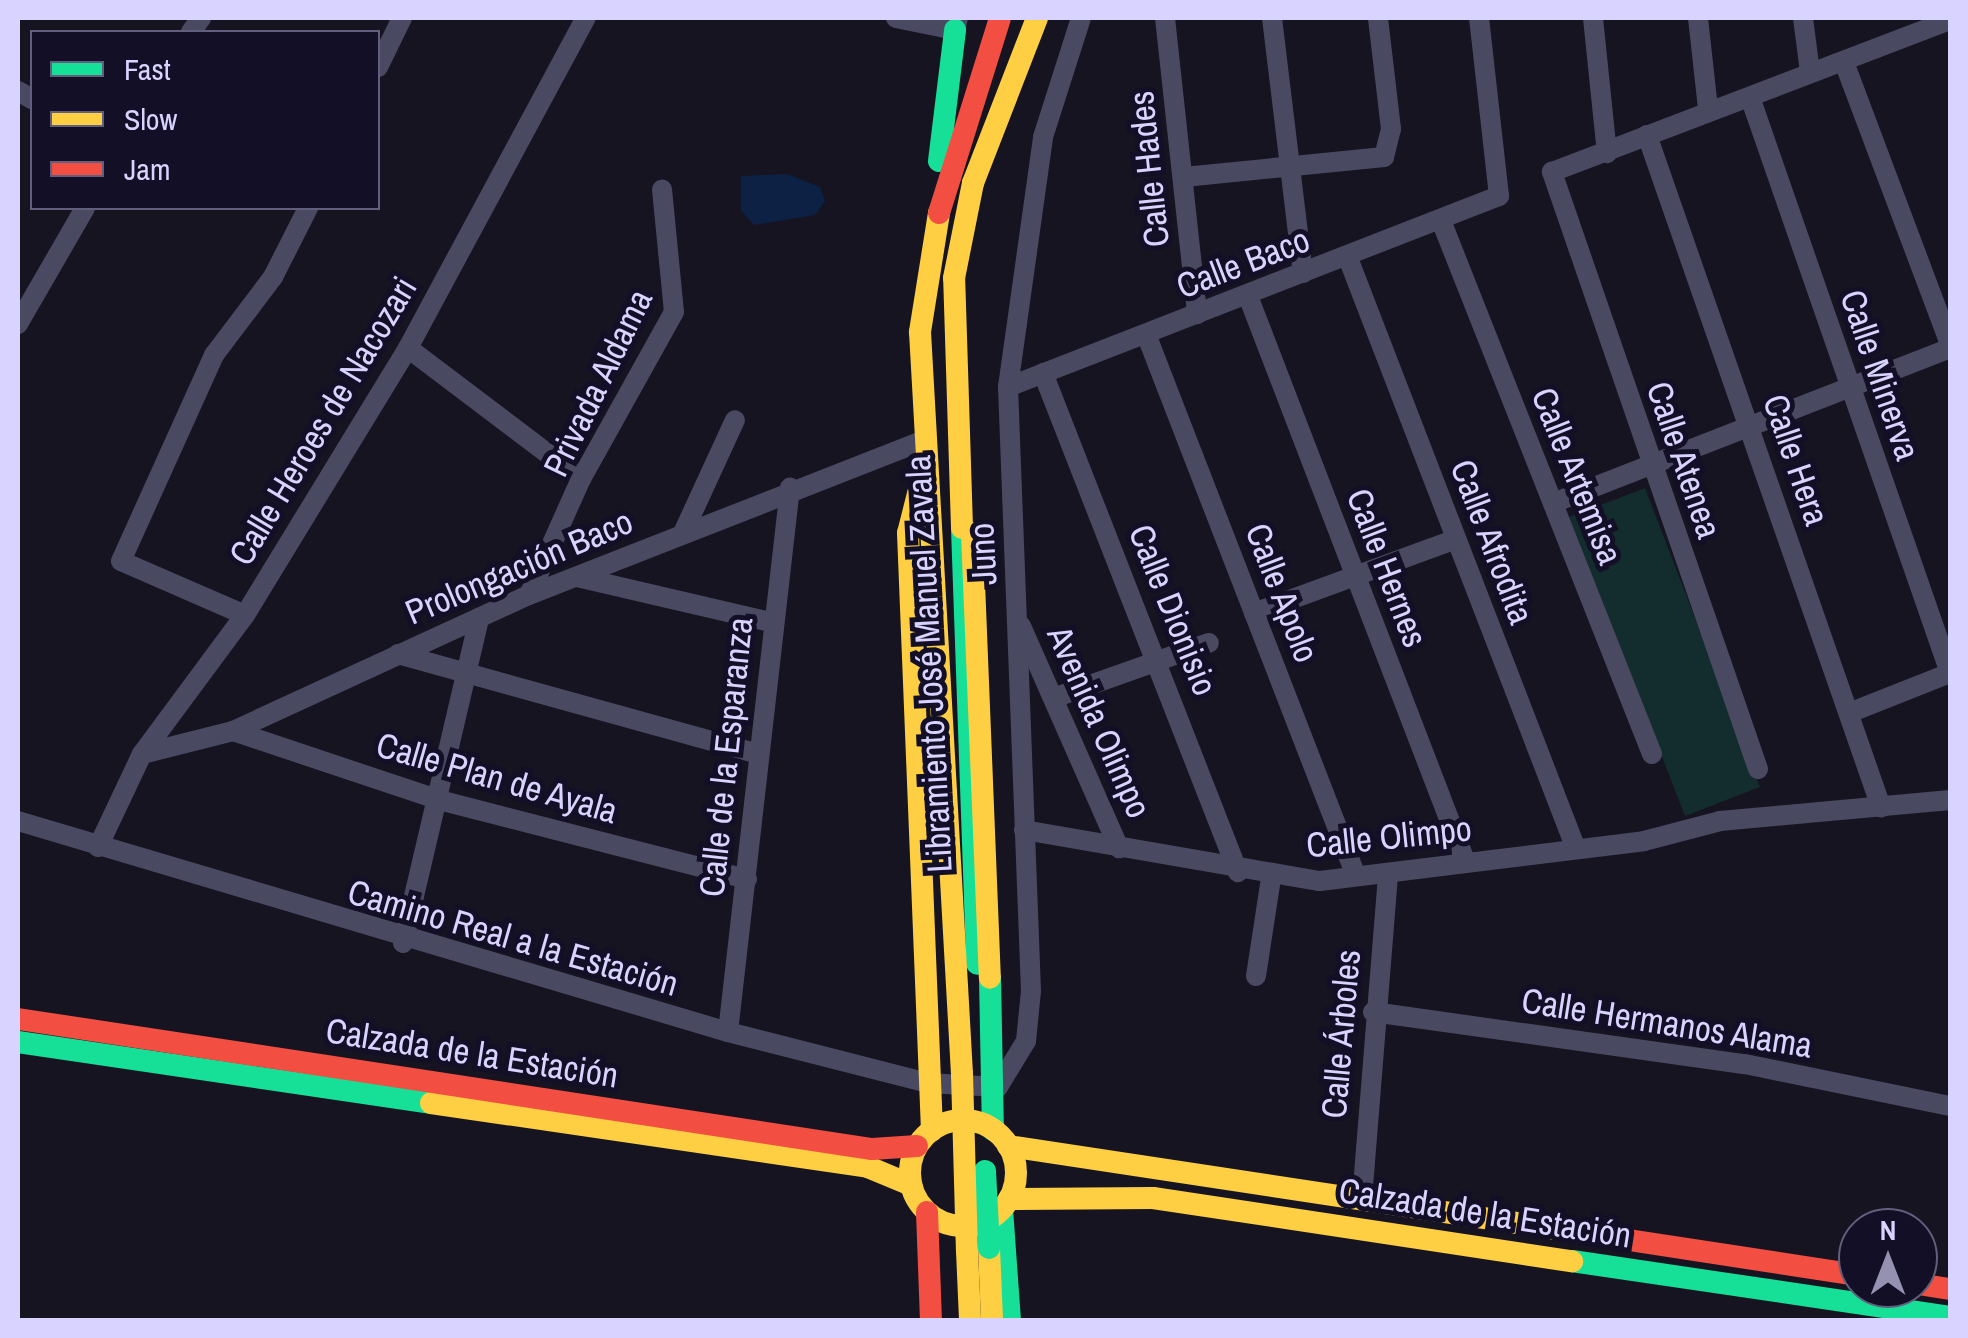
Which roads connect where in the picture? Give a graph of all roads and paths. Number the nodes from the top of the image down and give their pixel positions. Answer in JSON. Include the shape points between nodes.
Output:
{"nodes":[{"id":1,"x":402,"y":18,"type":"edge"},
{"id":2,"x":586,"y":18,"type":"edge"},
{"id":3,"x":896,"y":18,"type":"edge"},
{"id":4,"x":1000,"y":18,"type":"edge"},
{"id":5,"x":1037,"y":18,"type":"edge"},
{"id":6,"x":1081,"y":18,"type":"edge"},
{"id":7,"x":1165,"y":18,"type":"edge"},
{"id":8,"x":1272,"y":18,"type":"edge"},
{"id":9,"x":1378,"y":18,"type":"edge"},
{"id":10,"x":1479,"y":18,"type":"edge"},
{"id":11,"x":1593,"y":18,"type":"edge"},
{"id":12,"x":1698,"y":18,"type":"edge"},
{"id":13,"x":1803,"y":18,"type":"edge"},
{"id":14,"x":1950,"y":21,"type":"edge"},
{"id":15,"x":956,"y":24,"type":"edge"},
{"id":16,"x":1916,"y":25,"type":"edge"},
{"id":17,"x":1844,"y":62,"type":"junction"},
{"id":18,"x":380,"y":63,"type":"edge"},
{"id":19,"x":1810,"y":72,"type":"junction"},
{"id":20,"x":1750,"y":97,"type":"junction"},
{"id":21,"x":1708,"y":108,"type":"junction"},
{"id":22,"x":1648,"y":136,"type":"junction"},
{"id":23,"x":1607,"y":152,"type":"junction"},
{"id":24,"x":1288,"y":166,"type":"junction"},
{"id":25,"x":1184,"y":177,"type":"junction"},
{"id":26,"x":662,"y":190,"type":"dead end"},
{"id":27,"x":83,"y":210,"type":"edge"},
{"id":28,"x":307,"y":210,"type":"edge"},
{"id":29,"x":1442,"y":223,"type":"junction"},
{"id":30,"x":930,"y":246,"type":"junction"},
{"id":31,"x":1348,"y":258,"type":"junction"},
{"id":32,"x":1303,"y":273,"type":"junction"},
{"id":33,"x":1248,"y":296,"type":"junction"},
{"id":34,"x":1197,"y":314,"type":"junction"},
{"id":35,"x":18,"y":324,"type":"edge"},
{"id":36,"x":1146,"y":334,"type":"junction"},
{"id":37,"x":1950,"y":346,"type":"edge"},
{"id":38,"x":408,"y":348,"type":"junction"},
{"id":39,"x":1043,"y":374,"type":"junction"},
{"id":40,"x":1008,"y":386,"type":"junction"},
{"id":41,"x":1849,"y":388,"type":"junction"},
{"id":42,"x":735,"y":420,"type":"dead end"},
{"id":43,"x":1750,"y":424,"type":"junction"},
{"id":44,"x":924,"y":440,"type":"junction"},
{"id":45,"x":1650,"y":464,"type":"junction"},
{"id":46,"x":924,"y":466,"type":"junction"},
{"id":47,"x":580,"y":479,"type":"junction"},
{"id":48,"x":790,"y":488,"type":"junction"},
{"id":49,"x":1553,"y":503,"type":"junction"},
{"id":50,"x":683,"y":532,"type":"junction"},
{"id":51,"x":1456,"y":539,"type":"junction"},
{"id":52,"x":1356,"y":576,"type":"junction"},
{"id":53,"x":577,"y":577,"type":"junction"},
{"id":54,"x":529,"y":595,"type":"junction"},
{"id":55,"x":1254,"y":613,"type":"junction"},
{"id":56,"x":244,"y":615,"type":"junction"},
{"id":57,"x":479,"y":618,"type":"junction"},
{"id":58,"x":771,"y":622,"type":"junction"},
{"id":59,"x":1018,"y":622,"type":"junction"},
{"id":60,"x":1209,"y":643,"type":"dead end"},
{"id":61,"x":398,"y":654,"type":"junction"},
{"id":62,"x":1157,"y":654,"type":"junction"},
{"id":63,"x":1950,"y":673,"type":"edge"},
{"id":64,"x":468,"y":679,"type":"junction"},
{"id":65,"x":1059,"y":696,"type":"junction"},
{"id":66,"x":1849,"y":713,"type":"junction"},
{"id":67,"x":233,"y":731,"type":"junction"},
{"id":68,"x":142,"y":754,"type":"junction"},
{"id":69,"x":754,"y":754,"type":"junction"},
{"id":70,"x":1652,"y":754,"type":"dead end"},
{"id":71,"x":1758,"y":769,"type":"dead end"},
{"id":72,"x":439,"y":800,"type":"junction"},
{"id":73,"x":1950,"y":800,"type":"edge"},
{"id":74,"x":1881,"y":807,"type":"junction"},
{"id":75,"x":18,"y":822,"type":"edge"},
{"id":76,"x":1024,"y":830,"type":"junction"},
{"id":77,"x":98,"y":847,"type":"junction"},
{"id":78,"x":1119,"y":848,"type":"junction"},
{"id":79,"x":1576,"y":849,"type":"junction"},
{"id":80,"x":1466,"y":862,"type":"junction"},
{"id":81,"x":1238,"y":872,"type":"junction"},
{"id":82,"x":1388,"y":875,"type":"junction"},
{"id":83,"x":1356,"y":876,"type":"junction"},
{"id":84,"x":1270,"y":878,"type":"junction"},
{"id":85,"x":747,"y":879,"type":"junction"},
{"id":86,"x":403,"y":943,"type":"junction"},
{"id":87,"x":1256,"y":976,"type":"dead end"},
{"id":88,"x":1373,"y":1012,"type":"junction"},
{"id":89,"x":18,"y":1019,"type":"edge"},
{"id":90,"x":728,"y":1032,"type":"junction"},
{"id":91,"x":18,"y":1042,"type":"edge"},
{"id":92,"x":980,"y":1078,"type":"junction"},
{"id":93,"x":928,"y":1083,"type":"junction"},
{"id":94,"x":1950,"y":1106,"type":"edge"},
{"id":95,"x":924,"y":1138,"type":"junction"},
{"id":96,"x":1001,"y":1138,"type":"junction"},
{"id":97,"x":911,"y":1184,"type":"junction"},
{"id":98,"x":1362,"y":1199,"type":"junction"},
{"id":99,"x":1005,"y":1204,"type":"junction"},
{"id":100,"x":927,"y":1212,"type":"junction"},
{"id":101,"x":978,"y":1250,"type":"junction"},
{"id":102,"x":1838,"y":1272,"type":"edge"},
{"id":103,"x":1950,"y":1317,"type":"edge"},
{"id":104,"x":931,"y":1320,"type":"edge"},
{"id":105,"x":970,"y":1320,"type":"edge"},
{"id":106,"x":992,"y":1320,"type":"edge"},
{"id":107,"x":1010,"y":1320,"type":"edge"}],
"edges":[{"from":1,"to":18,"type":"street"},
{"from":2,"to":38,"type":"street","name":"Calle Heroes de Nacozari"},
{"from":3,"to":15,"type":"street"},
{"from":4,"to":30,"type":"main road","name":"Libramiento José Manuel Zavala"},
{"from":5,"to":92,"type":"main road","name":"Libramiento José Manuel Zavala","via":[[973,183],[954,278]]},
{"from":6,"to":40,"type":"street","name":"Juno","via":[[1043,137]]},
{"from":7,"to":25,"type":"street","name":"Calle Hades"},
{"from":8,"to":24,"type":"street"},
{"from":9,"to":24,"type":"street","via":[[1391,129],[1384,157]]},
{"from":10,"to":29,"type":"street","name":"Calle Baco","via":[[1498,196]]},
{"from":11,"to":23,"type":"street"},
{"from":12,"to":21,"type":"street"},
{"from":13,"to":19,"type":"street"},
{"from":14,"to":16,"type":"street"},
{"from":15,"to":30,"type":"main road"},
{"from":16,"to":17,"type":"street"},
{"from":17,"to":19,"type":"street"},
{"from":17,"to":37,"type":"street"},
{"from":19,"to":20,"type":"street"},
{"from":20,"to":21,"type":"street"},
{"from":20,"to":41,"type":"street","name":"Calle Minerva"},
{"from":21,"to":22,"type":"street"},
{"from":22,"to":23,"type":"street"},
{"from":22,"to":43,"type":"street","name":"Calle Hera"},
{"from":23,"to":45,"type":"street","name":"Calle Atenea","via":[[1552,172]]},
{"from":24,"to":25,"type":"street"},
{"from":24,"to":32,"type":"street"},
{"from":25,"to":34,"type":"street","name":"Calle Hades"},
{"from":26,"to":47,"type":"street","name":"Privada Aldama","via":[[679,296]]},
{"from":27,"to":35,"type":"street"},
{"from":28,"to":56,"type":"street","via":[[273,278],[214,356],[121,561]]},
{"from":29,"to":31,"type":"street","name":"Calle Baco"},
{"from":29,"to":49,"type":"street","name":"Calle Artemisa"},
{"from":30,"to":44,"type":"main road","name":"Libramiento José Manuel Zavala"},
{"from":31,"to":32,"type":"street","name":"Calle Baco"},
{"from":31,"to":51,"type":"street","name":"Calle Afrodita"},
{"from":32,"to":33,"type":"street","name":"Calle Baco"},
{"from":33,"to":34,"type":"street","name":"Calle Baco"},
{"from":33,"to":52,"type":"street","name":"Calle Hernes"},
{"from":34,"to":36,"type":"street","name":"Calle Baco"},
{"from":36,"to":39,"type":"street","name":"Calle Baco"},
{"from":36,"to":55,"type":"street","name":"Calle Apolo"},
{"from":37,"to":41,"type":"street"},
{"from":38,"to":47,"type":"street"},
{"from":38,"to":56,"type":"street","name":"Calle Heroes de Nacozari"},
{"from":39,"to":40,"type":"street","name":"Calle Baco"},
{"from":39,"to":62,"type":"street","name":"Calle Dionisio"},
{"from":40,"to":59,"type":"street","name":"Juno"},
{"from":41,"to":43,"type":"street"},
{"from":41,"to":63,"type":"street","name":"Calle Minerva"},
{"from":42,"to":50,"type":"street"},
{"from":43,"to":45,"type":"street"},
{"from":43,"to":66,"type":"street","name":"Calle Hera"},
{"from":44,"to":46,"type":"main road","name":"Libramiento José Manuel Zavala"},
{"from":44,"to":48,"type":"street","name":"Prolongación Baco"},
{"from":45,"to":49,"type":"street"},
{"from":45,"to":71,"type":"street","name":"Calle Atenea"},
{"from":46,"to":92,"type":"main road","name":"Libramiento José Manuel Zavala"},
{"from":46,"to":93,"type":"main road","via":[[908,534]]},
{"from":47,"to":54,"type":"street","name":"Privada Aldama"},
{"from":48,"to":50,"type":"street","name":"Prolongación Baco"},
{"from":48,"to":58,"type":"street","name":"Calle de la Esparanza"},
{"from":49,"to":70,"type":"street","name":"Calle Artemisa"},
{"from":50,"to":53,"type":"street","name":"Prolongación Baco"},
{"from":51,"to":52,"type":"street"},
{"from":51,"to":79,"type":"street","name":"Calle Afrodita"},
{"from":52,"to":55,"type":"street"},
{"from":52,"to":80,"type":"street","name":"Calle Hernes"},
{"from":53,"to":54,"type":"street","name":"Prolongación Baco"},
{"from":53,"to":58,"type":"street"},
{"from":54,"to":57,"type":"street","name":"Prolongación Baco"},
{"from":55,"to":83,"type":"street","name":"Calle Apolo"},
{"from":56,"to":68,"type":"street","name":"Calle Heroes de Nacozari"},
{"from":57,"to":61,"type":"street","name":"Prolongación Baco"},
{"from":57,"to":64,"type":"street"},
{"from":58,"to":69,"type":"street","name":"Calle de la Esparanza"},
{"from":59,"to":65,"type":"street","name":"Avenida Olimpo"},
{"from":59,"to":76,"type":"street","name":"Juno"},
{"from":60,"to":62,"type":"street"},
{"from":61,"to":64,"type":"street"},
{"from":61,"to":67,"type":"street","name":"Prolongación Baco"},
{"from":62,"to":65,"type":"street"},
{"from":62,"to":81,"type":"street","name":"Calle Dionisio"},
{"from":63,"to":66,"type":"street"},
{"from":64,"to":69,"type":"street"},
{"from":64,"to":72,"type":"street"},
{"from":65,"to":78,"type":"street","name":"Avenida Olimpo"},
{"from":66,"to":74,"type":"street","name":"Calle Hera"},
{"from":67,"to":68,"type":"street","name":"Prolongación Baco"},
{"from":67,"to":72,"type":"street","name":"Calle Plan de Ayala"},
{"from":68,"to":77,"type":"street","name":"Calle Heroes de Nacozari"},
{"from":69,"to":85,"type":"street","name":"Calle de la Esparanza"},
{"from":72,"to":85,"type":"street","name":"Calle Plan de Ayala"},
{"from":72,"to":86,"type":"street"},
{"from":73,"to":74,"type":"street"},
{"from":74,"to":79,"type":"street","name":"Calle Olimpo","via":[[1720,821]]},
{"from":75,"to":77,"type":"street","name":"Camino Real a la Estación"},
{"from":76,"to":78,"type":"street","name":"Calle Olimpo"},
{"from":76,"to":92,"type":"street","name":"Juno","via":[[1032,991],[1026,1041]]},
{"from":77,"to":86,"type":"street","name":"Camino Real a la Estación"},
{"from":78,"to":81,"type":"street","name":"Calle Olimpo"},
{"from":79,"to":80,"type":"street","name":"Calle Olimpo"},
{"from":80,"to":82,"type":"street","name":"Calle Olimpo"},
{"from":81,"to":84,"type":"street","name":"Calle Olimpo"},
{"from":82,"to":83,"type":"street","name":"Calle Olimpo"},
{"from":82,"to":88,"type":"street","name":"Calle Árboles"},
{"from":83,"to":84,"type":"street","name":"Calle Olimpo"},
{"from":84,"to":87,"type":"street"},
{"from":85,"to":90,"type":"street","name":"Calle de la Esparanza"},
{"from":86,"to":90,"type":"street","name":"Camino Real a la Estación"},
{"from":88,"to":94,"type":"street","name":"Calle Hermanos Alama","via":[[1745,1064]]},
{"from":88,"to":98,"type":"street","name":"Calle Árboles"},
{"from":89,"to":95,"type":"main road","name":"Calzada de la Estación","via":[[872,1150]]},
{"from":90,"to":93,"type":"street","name":"Camino Real a la Estación"},
{"from":91,"to":97,"type":"main road","name":"Calzada de la Estación","via":[[868,1168]]},
{"from":92,"to":93,"type":"street","name":"Camino Real a la Estación"},
{"from":92,"to":96,"type":"main road"},
{"from":92,"to":101,"type":"main road","name":"Libramiento José Manuel Zavala","bridge":true},
{"from":93,"to":95,"type":"main road"},
{"from":95,"to":96,"type":"main road","via":[[962,1120]]},
{"from":95,"to":97,"type":"main road"},
{"from":96,"to":98,"type":"main road","name":"Calzada de la Estación"},
{"from":96,"to":99,"type":"main road","via":[[1016,1173]]},
{"from":97,"to":100,"type":"main road"},
{"from":98,"to":102,"type":"main road","name":"Calzada de la Estación"},
{"from":99,"to":100,"type":"main road","via":[[973,1225]]},
{"from":99,"to":103,"type":"main road","name":"Calzada de la Estación","via":[[1154,1198]]},
{"from":99,"to":107,"type":"main road"},
{"from":100,"to":104,"type":"main road"},
{"from":101,"to":105,"type":"main road","name":"Libramiento José Manuel Zavala"},
{"from":101,"to":106,"type":"main road","name":"Libramiento José Manuel Zavala"}]}
